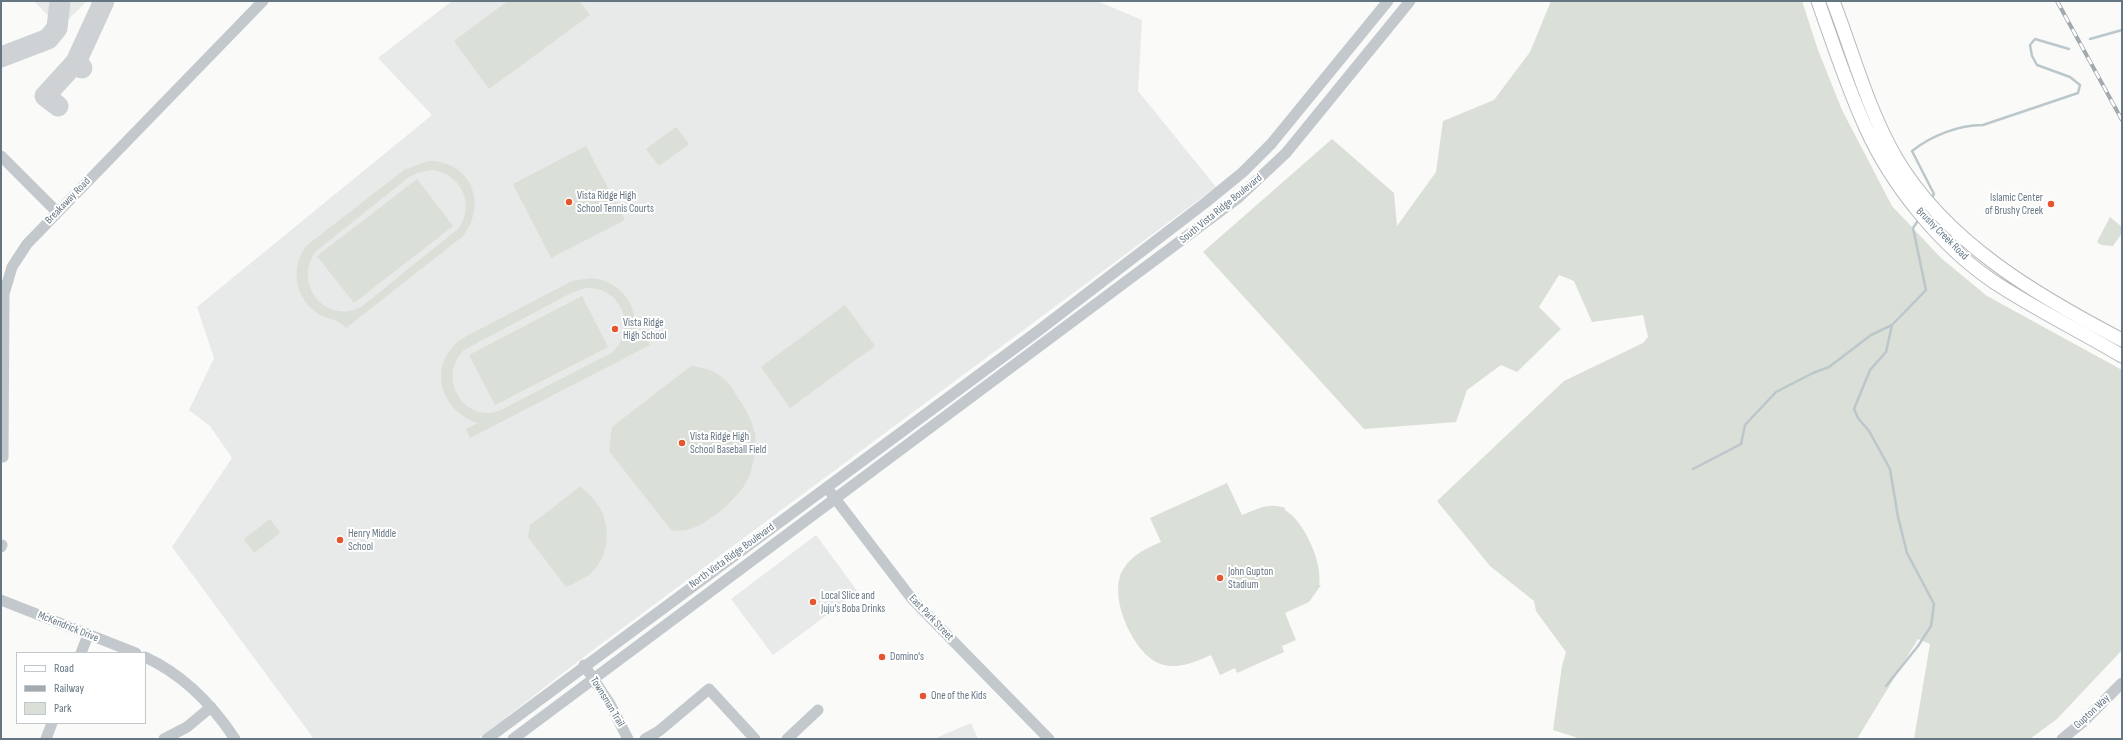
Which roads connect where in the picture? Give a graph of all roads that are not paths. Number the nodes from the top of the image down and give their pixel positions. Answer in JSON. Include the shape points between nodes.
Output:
{"nodes":[{"id":1,"x":263,"y":1,"type":"edge"},
{"id":2,"x":1388,"y":1,"type":"edge"},
{"id":3,"x":1410,"y":1,"type":"edge"},
{"id":4,"x":1818,"y":1,"type":"edge"},
{"id":5,"x":1833,"y":1,"type":"edge"},
{"id":6,"x":1856,"y":62,"type":"junction"},
{"id":7,"x":1842,"y":67,"type":"junction"},
{"id":8,"x":1,"y":156,"type":"edge"},
{"id":9,"x":57,"y":212,"type":"junction"},
{"id":10,"x":2122,"y":340,"type":"edge"},
{"id":11,"x":2122,"y":356,"type":"edge"},
{"id":12,"x":2,"y":374,"type":"edge"},
{"id":13,"x":979,"y":374,"type":"joint"},
{"id":14,"x":995,"y":379,"type":"joint"},
{"id":15,"x":3,"y":457,"type":"dead end"},
{"id":16,"x":826,"y":487,"type":"junction"},
{"id":17,"x":835,"y":499,"type":"junction"},
{"id":18,"x":1,"y":600,"type":"edge"},
{"id":19,"x":88,"y":635,"type":"junction"},
{"id":20,"x":81,"y":652,"type":"edge"},
{"id":21,"x":133,"y":652,"type":"edge"},
{"id":22,"x":146,"y":658,"type":"edge"},
{"id":23,"x":584,"y":665,"type":"junction"},
{"id":24,"x":594,"y":679,"type":"junction"},
{"id":25,"x":2122,"y":683,"type":"edge"},
{"id":26,"x":211,"y":707,"type":"junction"},
{"id":27,"x":818,"y":710,"type":"dead end"},
{"id":28,"x":52,"y":724,"type":"edge"},
{"id":29,"x":49,"y":738,"type":"edge"},
{"id":30,"x":164,"y":739,"type":"edge"},
{"id":31,"x":235,"y":739,"type":"edge"},
{"id":32,"x":487,"y":739,"type":"edge"},
{"id":33,"x":513,"y":739,"type":"edge"},
{"id":34,"x":628,"y":739,"type":"edge"},
{"id":35,"x":645,"y":739,"type":"edge"},
{"id":36,"x":755,"y":739,"type":"edge"},
{"id":37,"x":787,"y":739,"type":"edge"},
{"id":38,"x":1049,"y":739,"type":"edge"},
{"id":39,"x":2062,"y":739,"type":"edge"}],
"edges":[{"from":1,"to":9,"type":"street","name":"Breakaway Road"},
{"from":2,"to":13,"type":"street","name":"South Vista Ridge Boulevard","via":[[1271,144],[1243,172]]},
{"from":3,"to":14,"type":"street","name":"South Vista Ridge Boulevard","via":[[1286,153],[1257,182]]},
{"from":4,"to":7,"type":"main road","name":"Brushy Creek Road"},
{"from":5,"to":6,"type":"main road","name":"Brushy Creek Road"},
{"from":6,"to":7,"type":"main road"},
{"from":6,"to":10,"type":"main road","name":"Brushy Creek Road","via":[[1872,110],[1896,158],[1919,192],[1941,217],[1990,259],[2064,309]]},
{"from":7,"to":11,"type":"main road","name":"Brushy Creek Road","via":[[1875,146],[1912,202],[1939,233],[1994,281]]},
{"from":8,"to":9,"type":"street"},
{"from":9,"to":12,"type":"street","name":"Breakaway Road","via":[[27,244],[12,267],[3,307]]},
{"from":12,"to":15,"type":"street","name":"Breakaway Road"},
{"from":13,"to":16,"type":"street","name":"North Vista Ridge Boulevard"},
{"from":14,"to":17,"type":"street","name":"North Vista Ridge Boulevard"},
{"from":16,"to":17,"type":"street","name":"East Park Street"},
{"from":16,"to":23,"type":"street","name":"North Vista Ridge Boulevard"},
{"from":17,"to":24,"type":"street","name":"North Vista Ridge Boulevard"},
{"from":17,"to":38,"type":"street","name":"East Park Street","via":[[912,599]]},
{"from":18,"to":19,"type":"street","name":"McKendrick Drive"},
{"from":19,"to":20,"type":"street"},
{"from":19,"to":21,"type":"street","name":"McKendrick Drive"},
{"from":22,"to":26,"type":"street","via":[[195,689]]},
{"from":23,"to":24,"type":"street","name":"Townsman Trail"},
{"from":23,"to":32,"type":"street","name":"North Vista Ridge Boulevard"},
{"from":24,"to":33,"type":"street","name":"North Vista Ridge Boulevard"},
{"from":24,"to":34,"type":"street","name":"Townsman Trail"},
{"from":25,"to":39,"type":"street","name":"Gupton Way"},
{"from":26,"to":30,"type":"street","via":[[186,727]]},
{"from":26,"to":31,"type":"street"},
{"from":27,"to":37,"type":"street"},
{"from":28,"to":29,"type":"street"},
{"from":35,"to":36,"type":"street","via":[[659,731],[709,689]]}]}
